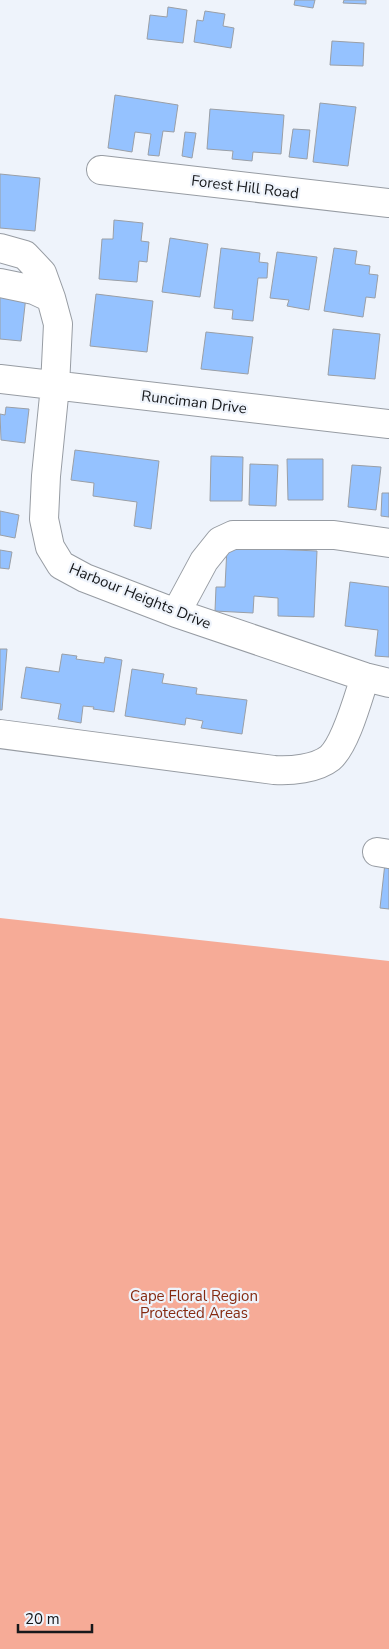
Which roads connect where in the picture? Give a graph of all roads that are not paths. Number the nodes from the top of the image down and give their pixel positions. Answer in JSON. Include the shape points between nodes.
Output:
{"nodes":[{"id":1,"x":101,"y":170,"type":"dead end"},
{"id":2,"x":389,"y":203,"type":"edge"},
{"id":3,"x":0,"y":248,"type":"edge"},
{"id":4,"x":0,"y":283,"type":"edge"},
{"id":5,"x":51,"y":298,"type":"junction"},
{"id":6,"x":0,"y":379,"type":"edge"},
{"id":7,"x":55,"y":386,"type":"junction"},
{"id":8,"x":389,"y":424,"type":"edge"},
{"id":9,"x":389,"y":543,"type":"edge"},
{"id":10,"x":176,"y":613,"type":"junction"},
{"id":11,"x":377,"y":680,"type":"edge"},
{"id":12,"x":0,"y":734,"type":"edge"}],
"edges":[{"from":1,"to":2,"type":"street","name":"Forest Hill Road"},
{"from":3,"to":5,"type":"street","name":"Harbour Heights Drive","via":[[25,255],[42,273]]},
{"from":4,"to":5,"type":"street","via":[[34,290]]},
{"from":5,"to":7,"type":"street","name":"Harbour Heights Drive","via":[[58,324]]},
{"from":6,"to":7,"type":"street","name":"Runciman Drive"},
{"from":7,"to":8,"type":"street","name":"Runciman Drive"},
{"from":7,"to":10,"type":"street","name":"Harbour Heights Drive","via":[[44,519],[50,546],[61,565],[85,578]]},
{"from":9,"to":10,"type":"street","via":[[334,535],[233,535],[220,541],[204,561]]},
{"from":10,"to":11,"type":"street","name":"Harbour Heights Drive"},
{"from":11,"to":12,"type":"street","name":"Harbour Heights Drive","via":[[340,746],[329,759],[293,771]]}]}
